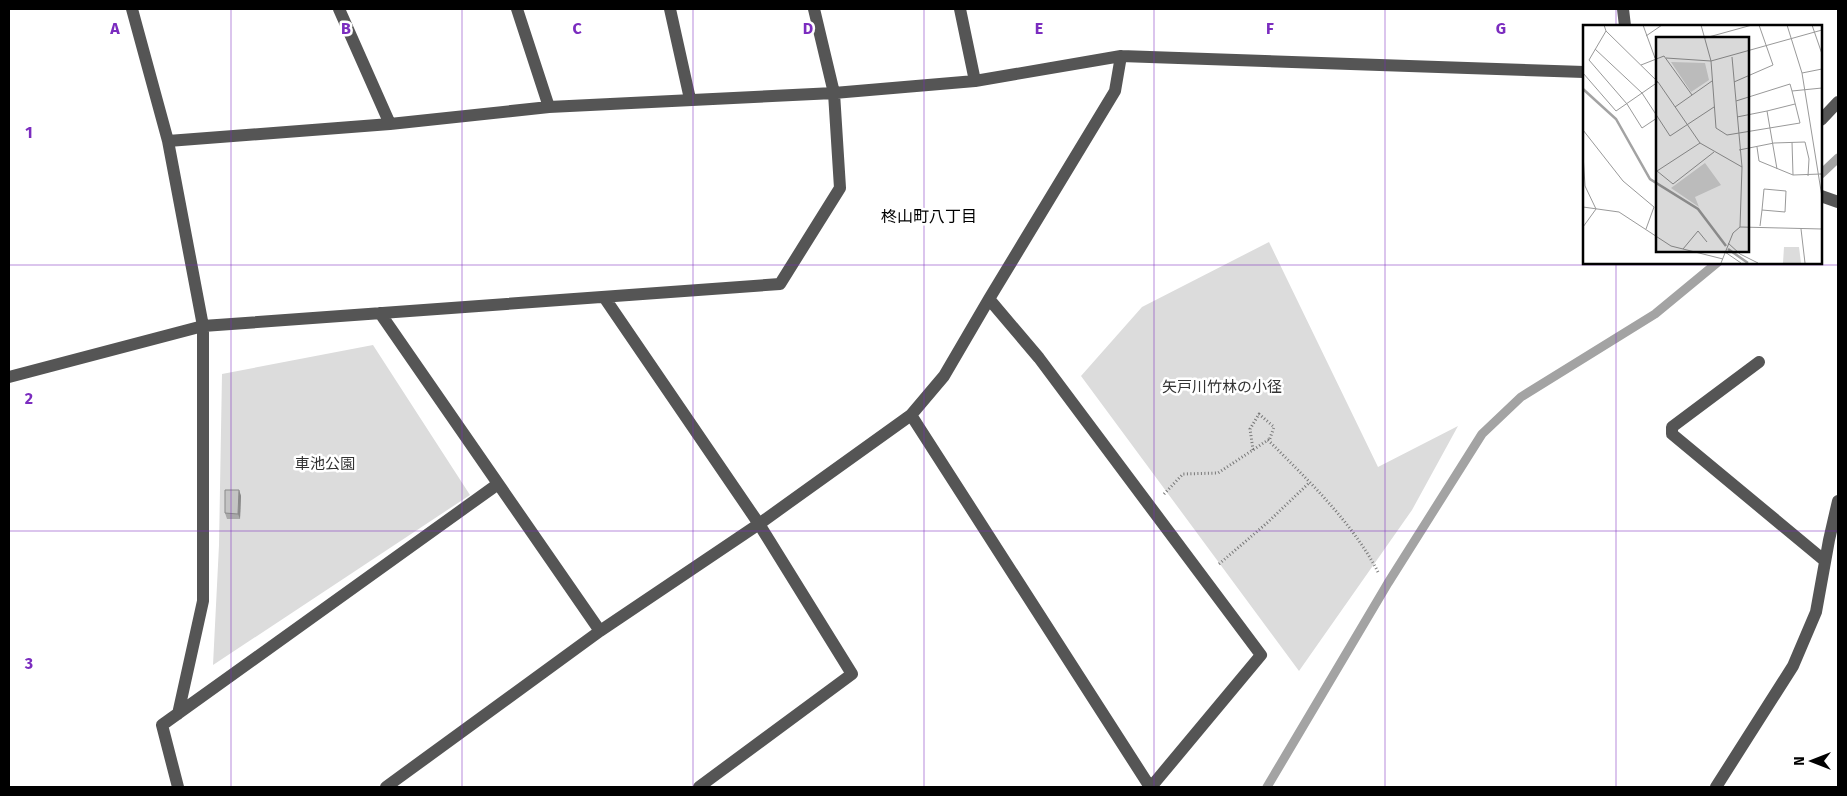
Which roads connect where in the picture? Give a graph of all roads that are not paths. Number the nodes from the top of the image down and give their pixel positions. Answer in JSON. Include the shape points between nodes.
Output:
{"nodes":[{"id":1,"x":132,"y":9,"type":"edge"},
{"id":2,"x":339,"y":9,"type":"edge"},
{"id":3,"x":517,"y":9,"type":"edge"},
{"id":4,"x":670,"y":9,"type":"edge"},
{"id":5,"x":814,"y":9,"type":"edge"},
{"id":6,"x":960,"y":9,"type":"edge"},
{"id":7,"x":1623,"y":9,"type":"edge"},
{"id":8,"x":1625,"y":25,"type":"edge"},
{"id":9,"x":1121,"y":56,"type":"junction"},
{"id":10,"x":1583,"y":72,"type":"edge"},
{"id":11,"x":975,"y":81,"type":"junction"},
{"id":12,"x":834,"y":94,"type":"junction"},
{"id":13,"x":690,"y":99,"type":"junction"},
{"id":14,"x":1838,"y":102,"type":"edge"},
{"id":15,"x":549,"y":107,"type":"junction"},
{"id":16,"x":1822,"y":119,"type":"edge"},
{"id":17,"x":390,"y":124,"type":"junction"},
{"id":18,"x":168,"y":141,"type":"junction"},
{"id":19,"x":1822,"y":196,"type":"edge"},
{"id":20,"x":1838,"y":202,"type":"edge"},
{"id":21,"x":604,"y":296,"type":"junction"},
{"id":22,"x":989,"y":299,"type":"junction"},
{"id":23,"x":380,"y":313,"type":"junction"},
{"id":24,"x":203,"y":326,"type":"junction"},
{"id":25,"x":1758,"y":362,"type":"dead end"},
{"id":26,"x":9,"y":377,"type":"edge"},
{"id":27,"x":911,"y":414,"type":"junction"},
{"id":28,"x":498,"y":484,"type":"junction"},
{"id":29,"x":1838,"y":501,"type":"edge"},
{"id":30,"x":759,"y":524,"type":"junction"},
{"id":31,"x":1825,"y":561,"type":"junction"},
{"id":32,"x":600,"y":631,"type":"junction"},
{"id":33,"x":178,"y":714,"type":"junction"},
{"id":34,"x":390,"y":786,"type":"edge"},
{"id":35,"x":178,"y":787,"type":"edge"},
{"id":36,"x":699,"y":787,"type":"edge"},
{"id":37,"x":1151,"y":787,"type":"edge"},
{"id":38,"x":1716,"y":787,"type":"edge"}],
"edges":[{"from":1,"to":18,"type":"street"},
{"from":2,"to":17,"type":"street"},
{"from":3,"to":15,"type":"street"},
{"from":4,"to":13,"type":"street"},
{"from":5,"to":12,"type":"street"},
{"from":6,"to":11,"type":"street"},
{"from":7,"to":8,"type":"street"},
{"from":9,"to":10,"type":"street"},
{"from":9,"to":11,"type":"street"},
{"from":9,"to":22,"type":"street","via":[[1115,91]]},
{"from":11,"to":12,"type":"street"},
{"from":12,"to":13,"type":"street"},
{"from":12,"to":21,"type":"street","via":[[840,188],[780,284]]},
{"from":13,"to":15,"type":"street"},
{"from":14,"to":16,"type":"street"},
{"from":15,"to":17,"type":"street"},
{"from":17,"to":18,"type":"street"},
{"from":18,"to":24,"type":"street"},
{"from":19,"to":20,"type":"street"},
{"from":21,"to":23,"type":"street"},
{"from":21,"to":30,"type":"street"},
{"from":22,"to":27,"type":"street","via":[[944,376]]},
{"from":22,"to":37,"type":"street","via":[[1039,358],[1261,655]]},
{"from":23,"to":24,"type":"street"},
{"from":23,"to":28,"type":"street"},
{"from":24,"to":26,"type":"street"},
{"from":24,"to":33,"type":"street","via":[[203,602]]},
{"from":25,"to":31,"type":"street","via":[[1672,426],[1672,434]]},
{"from":27,"to":30,"type":"street"},
{"from":27,"to":37,"type":"street"},
{"from":28,"to":32,"type":"street"},
{"from":28,"to":33,"type":"street"},
{"from":29,"to":31,"type":"street"},
{"from":30,"to":32,"type":"street"},
{"from":30,"to":36,"type":"street","via":[[852,674]]},
{"from":31,"to":38,"type":"street","via":[[1816,612],[1793,666]]},
{"from":32,"to":34,"type":"street"},
{"from":33,"to":35,"type":"street","via":[[162,726]]}]}
